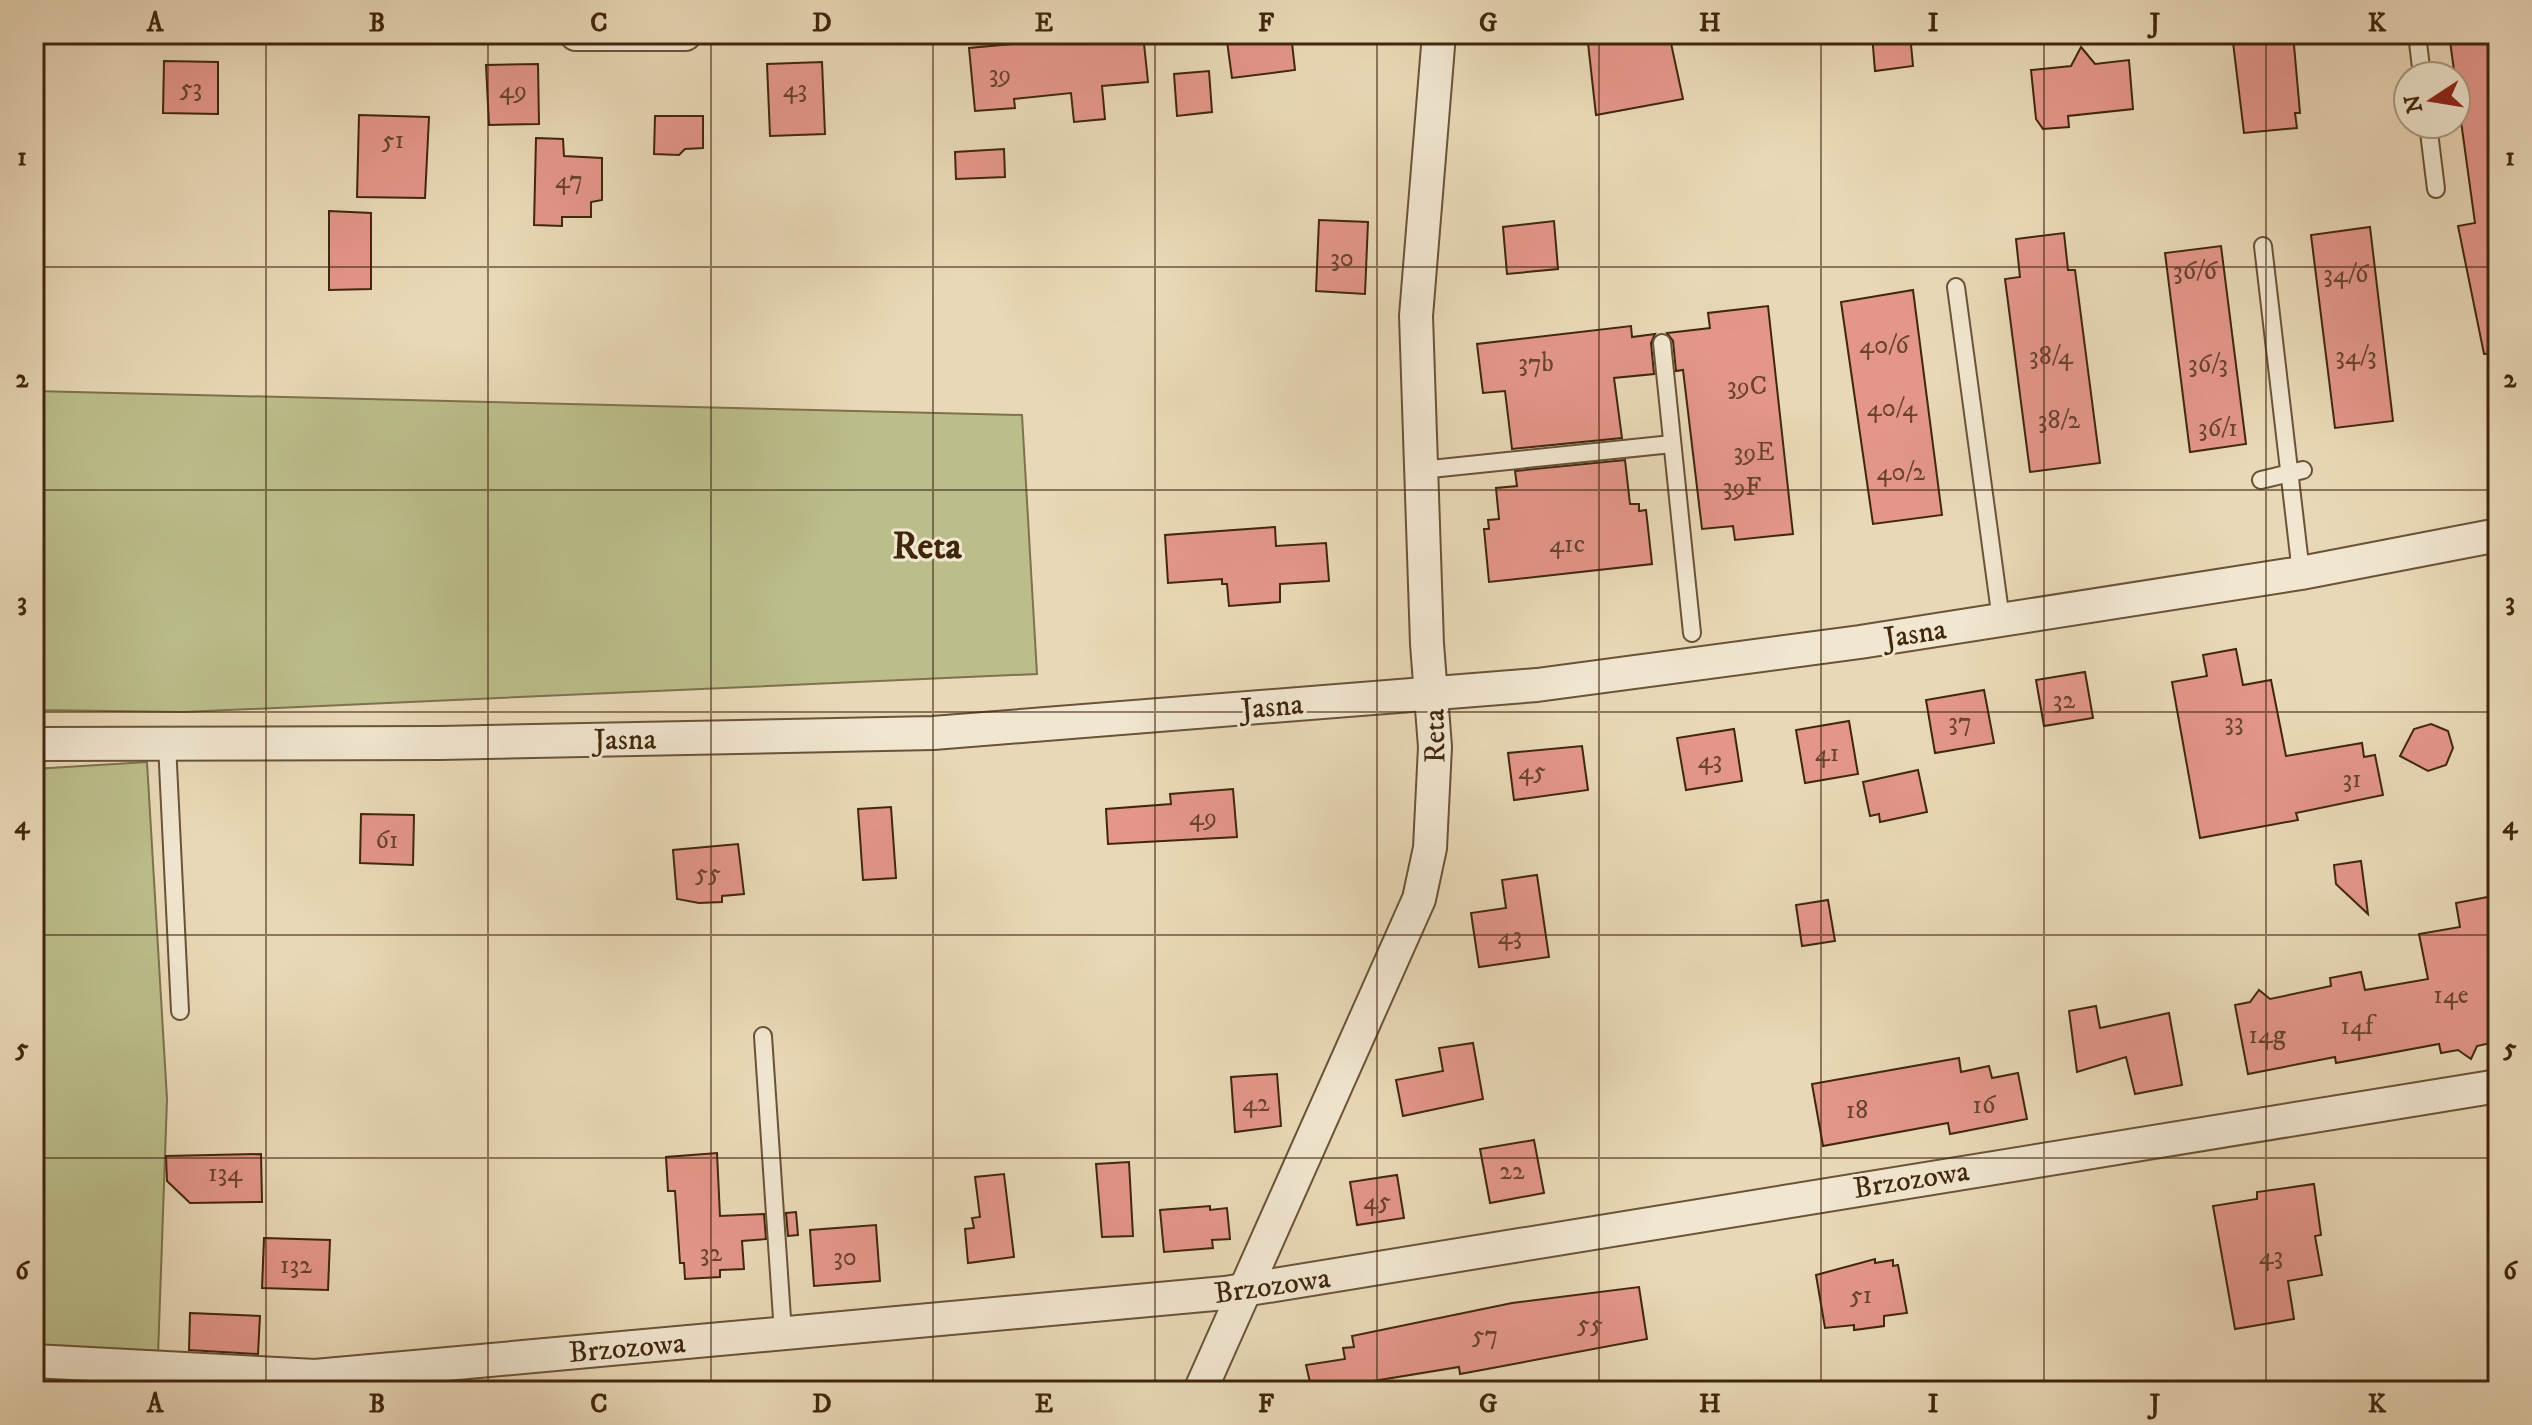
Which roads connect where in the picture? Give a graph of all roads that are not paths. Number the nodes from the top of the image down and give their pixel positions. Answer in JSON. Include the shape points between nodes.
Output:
{"nodes":[{"id":1,"x":576,"y":34,"type":"edge"},
{"id":2,"x":685,"y":34,"type":"edge"},
{"id":3,"x":1439,"y":34,"type":"edge"},
{"id":4,"x":2417,"y":34,"type":"edge"},
{"id":5,"x":2420,"y":60,"type":"edge"},
{"id":6,"x":2430,"y":140,"type":"edge"},
{"id":7,"x":2436,"y":189,"type":"dead end"},
{"id":8,"x":2263,"y":246,"type":"dead end"},
{"id":9,"x":1956,"y":287,"type":"dead end"},
{"id":10,"x":1662,"y":343,"type":"dead end"},
{"id":11,"x":1672,"y":444,"type":"junction"},
{"id":12,"x":1421,"y":470,"type":"junction"},
{"id":13,"x":2296,"y":471,"type":"junction"},
{"id":14,"x":2261,"y":480,"type":"dead end"},
{"id":15,"x":2498,"y":535,"type":"edge"},
{"id":16,"x":2301,"y":573,"type":"junction"},
{"id":17,"x":2001,"y":620,"type":"junction"},
{"id":18,"x":1692,"y":633,"type":"dead end"},
{"id":19,"x":1433,"y":693,"type":"junction"},
{"id":20,"x":34,"y":744,"type":"edge"},
{"id":21,"x":167,"y":744,"type":"junction"},
{"id":22,"x":180,"y":1011,"type":"dead end"},
{"id":23,"x":763,"y":1036,"type":"dead end"},
{"id":24,"x":2498,"y":1086,"type":"edge"},
{"id":25,"x":1243,"y":1291,"type":"junction"},
{"id":26,"x":783,"y":1333,"type":"junction"},
{"id":27,"x":34,"y":1361,"type":"edge"},
{"id":28,"x":1200,"y":1391,"type":"edge"}],
"edges":[{"from":1,"to":2,"type":"street"},
{"from":3,"to":12,"type":"street","name":"Reta","via":[[1416,316]]},
{"from":4,"to":5,"type":"lane"},
{"from":6,"to":7,"type":"lane"},
{"from":8,"to":13,"type":"lane"},
{"from":9,"to":17,"type":"lane"},
{"from":10,"to":11,"type":"lane"},
{"from":11,"to":12,"type":"lane"},
{"from":11,"to":18,"type":"lane"},
{"from":12,"to":19,"type":"street","name":"Reta"},
{"from":13,"to":14,"type":"lane"},
{"from":13,"to":16,"type":"lane"},
{"from":15,"to":16,"type":"street","name":"Jasna"},
{"from":16,"to":17,"type":"street","name":"Jasna"},
{"from":17,"to":19,"type":"street","name":"Jasna","via":[[1598,677]]},
{"from":19,"to":21,"type":"street","name":"Jasna","via":[[933,733]]},
{"from":19,"to":25,"type":"street","name":"Reta","via":[[1435,790],[1419,899]]},
{"from":20,"to":21,"type":"street","name":"Jasna"},
{"from":21,"to":22,"type":"lane"},
{"from":23,"to":26,"type":"lane"},
{"from":24,"to":25,"type":"street","name":"Brzozowa"},
{"from":25,"to":26,"type":"street","name":"Brzozowa"},
{"from":25,"to":28,"type":"street","name":"Reta"},
{"from":26,"to":27,"type":"street","name":"Brzozowa","via":[[315,1376]]}]}
